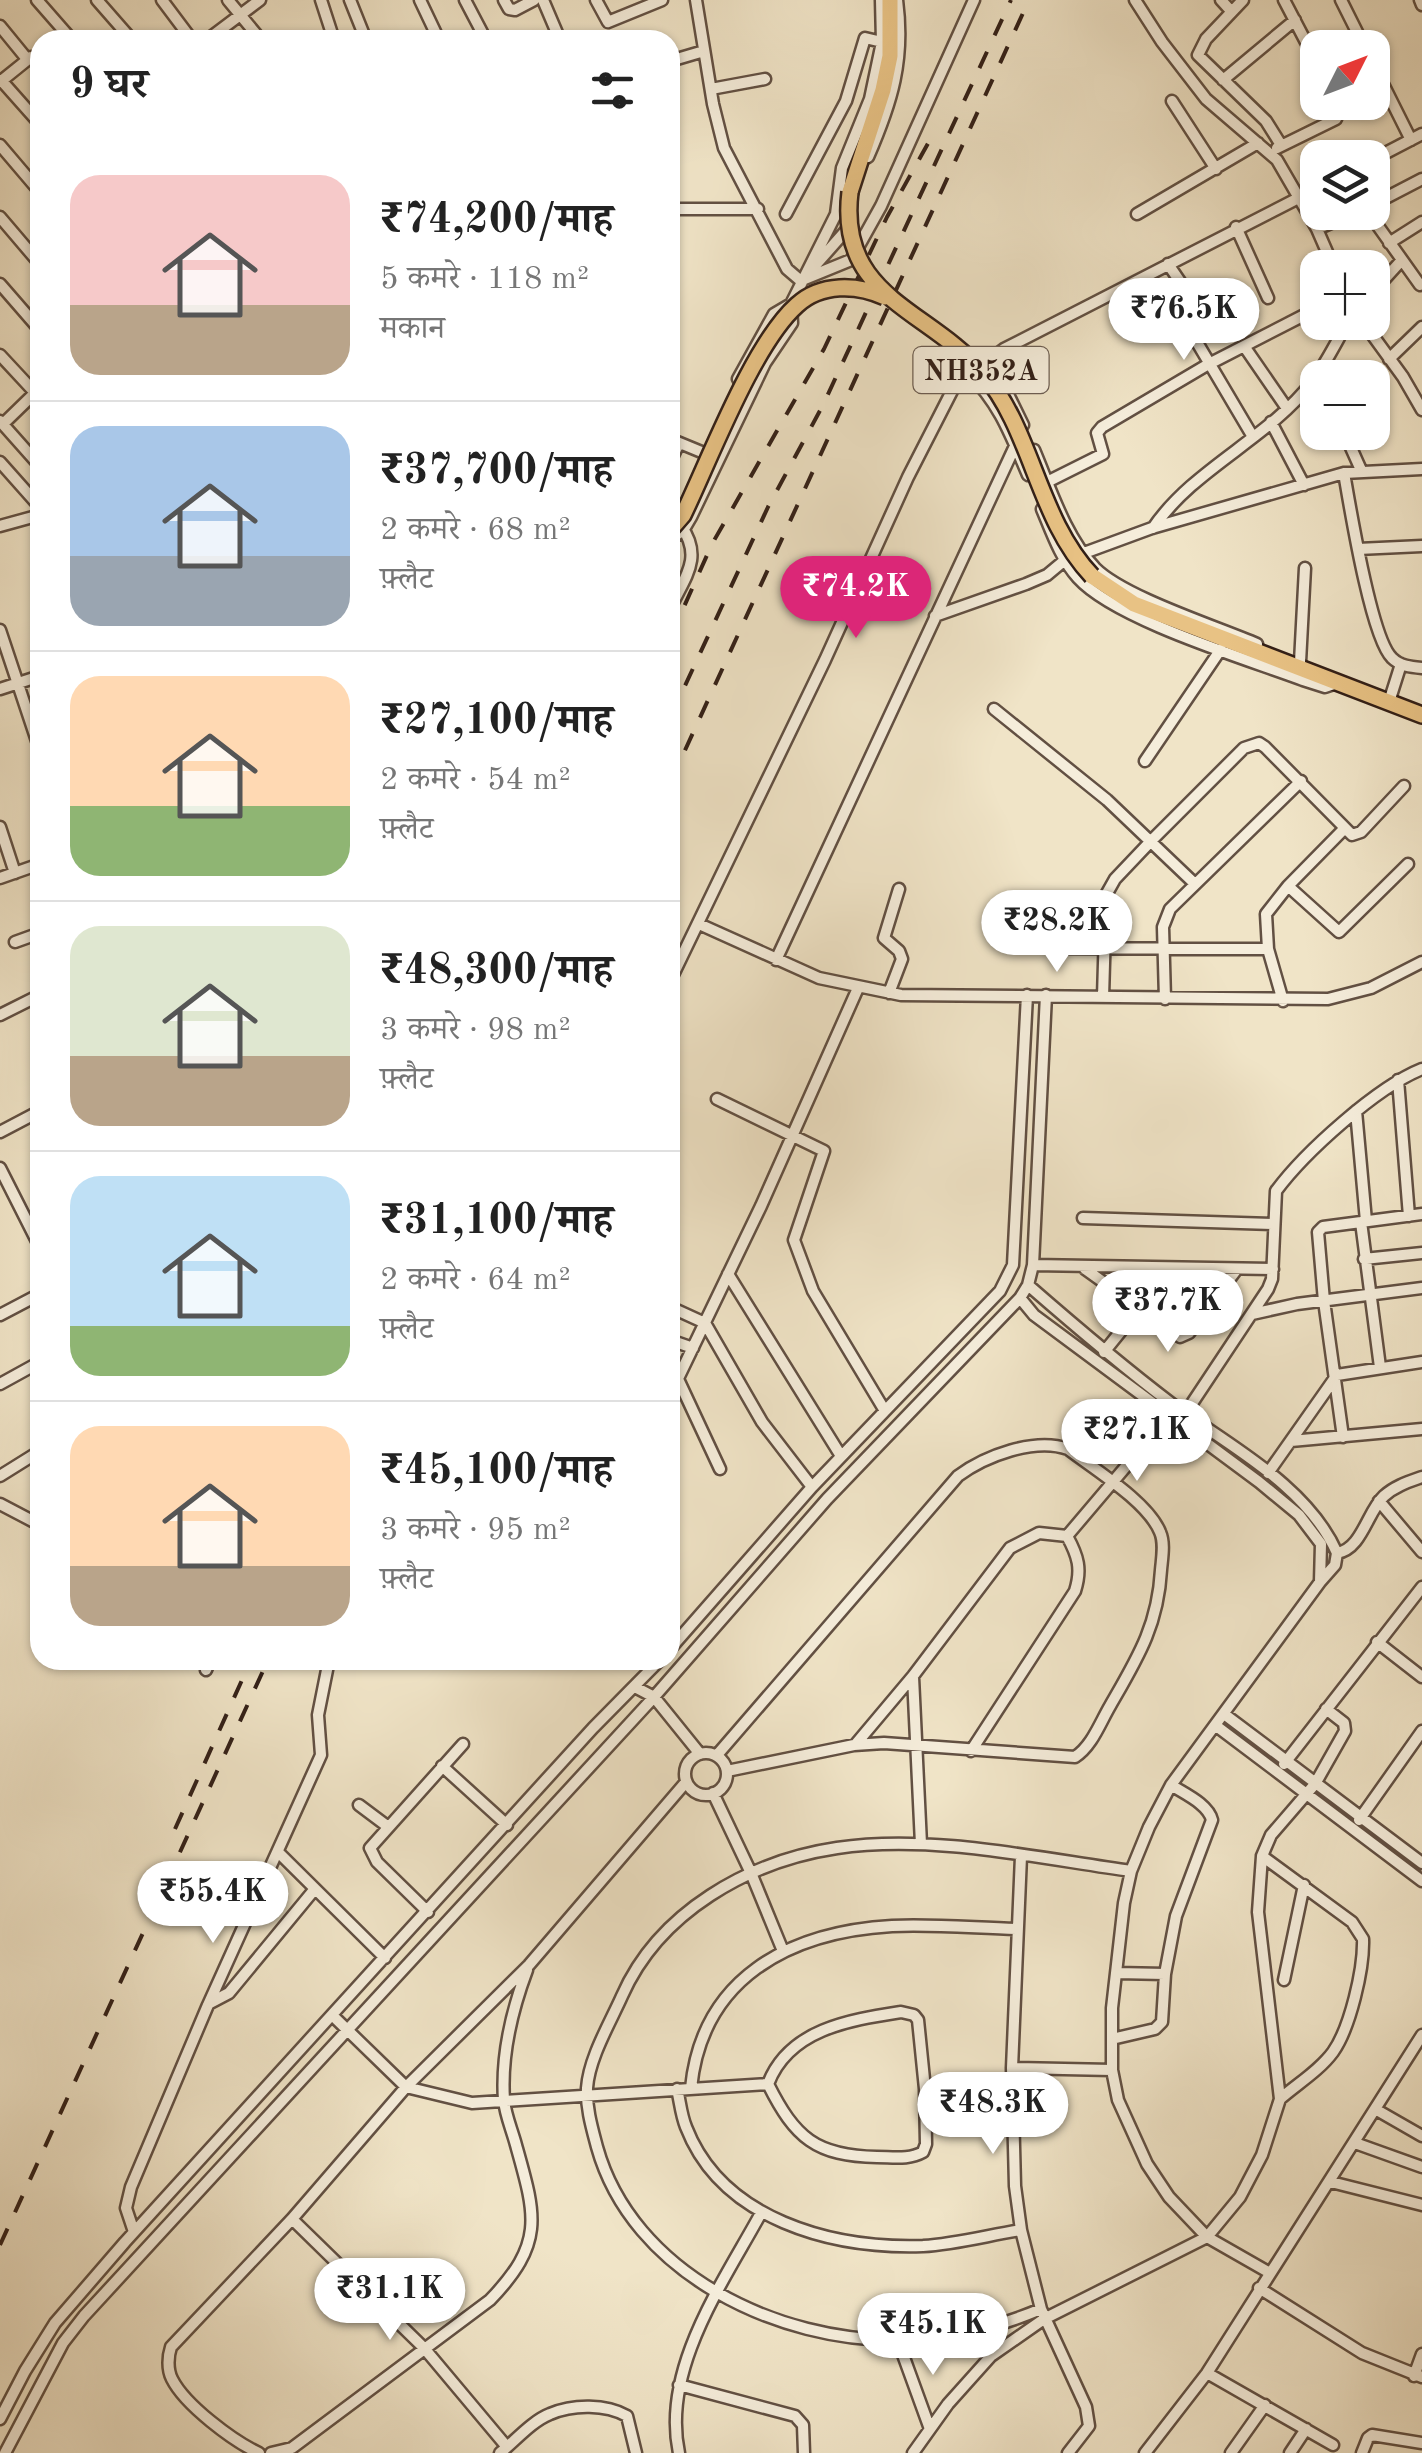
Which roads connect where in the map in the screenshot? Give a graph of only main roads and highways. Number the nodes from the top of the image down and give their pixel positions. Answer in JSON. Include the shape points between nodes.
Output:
{"nodes":[{"id":1,"x":890,"y":0,"type":"edge"},
{"id":2,"x":892,"y":301,"type":"junction"},
{"id":3,"x":680,"y":518,"type":"edge"},
{"id":4,"x":1422,"y":715,"type":"edge"}],
"edges":[{"from":1,"to":2,"type":"highway","number":"NH352A","bridge":true,"via":[[886,73],[852,180],[848,217],[860,263]]},
{"from":2,"to":3,"type":"highway","bridge":true,"via":[[844,288],[797,304],[757,360]]},
{"from":2,"to":4,"type":"highway","number":"NH352A","bridge":true,"via":[[964,354],[994,386],[1056,524],[1092,576],[1134,604]]}]}
